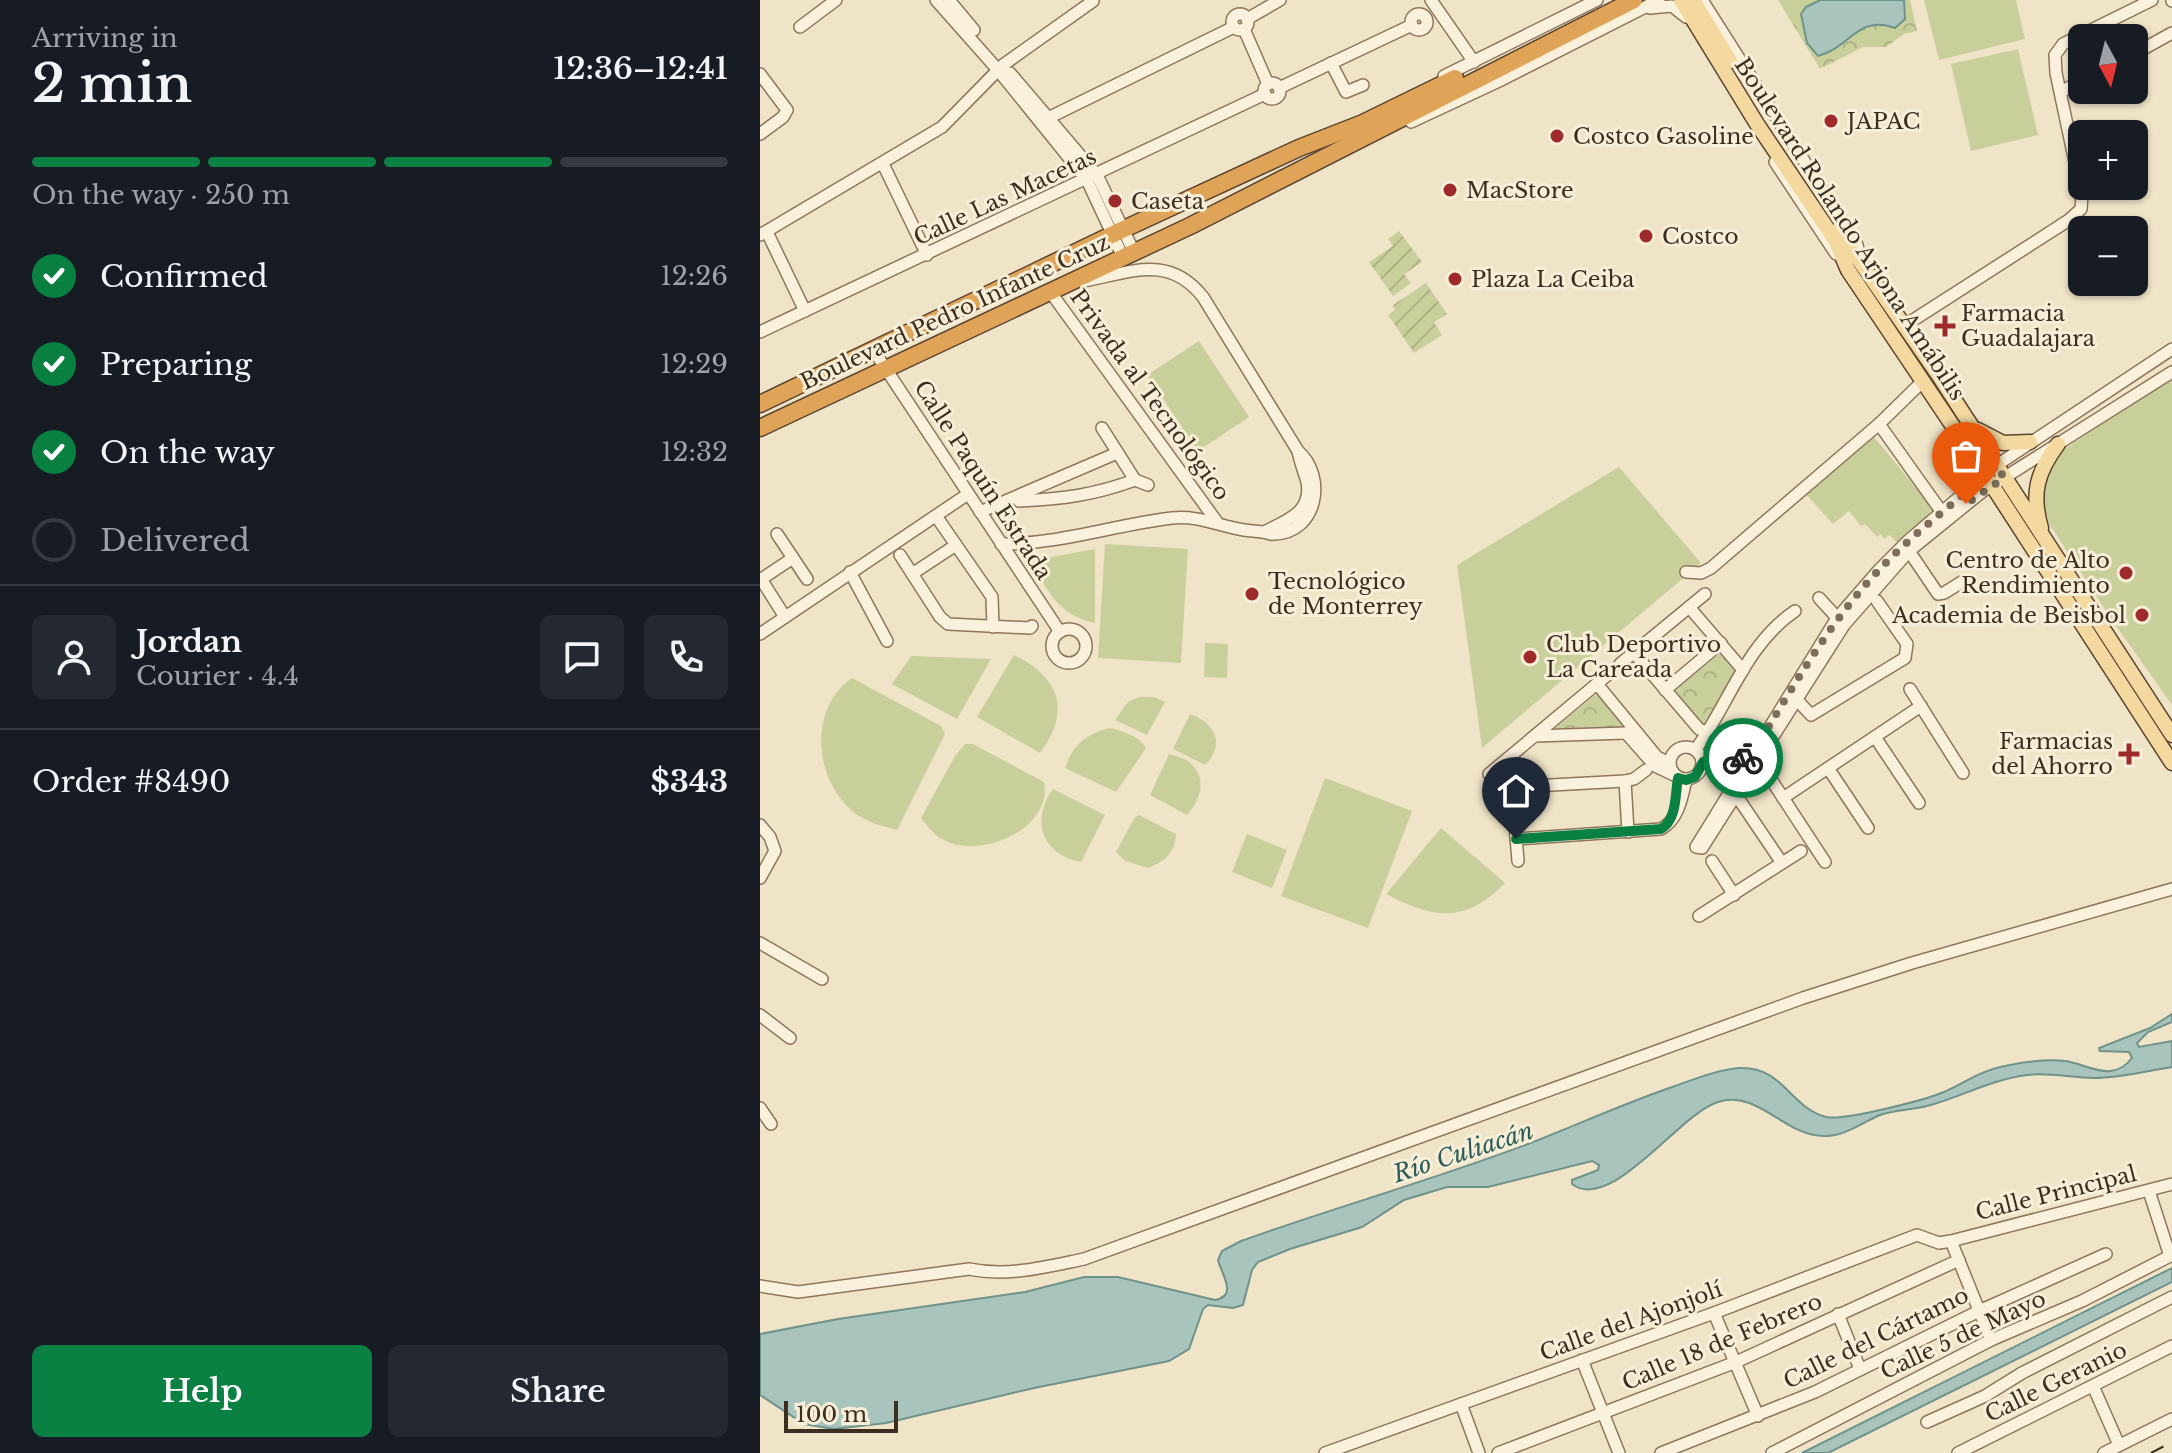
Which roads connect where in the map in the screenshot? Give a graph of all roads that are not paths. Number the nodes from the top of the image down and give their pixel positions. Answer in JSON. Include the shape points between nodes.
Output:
{"nodes":[{"id":1,"x":836,"y":0,"type":"edge"},
{"id":2,"x":1280,"y":0,"type":"edge"},
{"id":3,"x":1431,"y":0,"type":"edge"},
{"id":4,"x":1597,"y":0,"type":"edge"},
{"id":5,"x":1615,"y":0,"type":"edge"},
{"id":6,"x":1659,"y":0,"type":"edge"},
{"id":7,"x":1678,"y":0,"type":"edge"},
{"id":8,"x":2152,"y":0,"type":"edge"},
{"id":9,"x":941,"y":1,"type":"edge"},
{"id":10,"x":1093,"y":1,"type":"edge"},
{"id":11,"x":1702,"y":2,"type":"edge"},
{"id":12,"x":1640,"y":5,"type":"edge"},
{"id":13,"x":1686,"y":17,"type":"junction"},
{"id":14,"x":1242,"y":25,"type":"junction"},
{"id":15,"x":1412,"y":25,"type":"dead end"},
{"id":16,"x":800,"y":27,"type":"dead end"},
{"id":17,"x":2172,"y":33,"type":"edge"},
{"id":18,"x":2148,"y":46,"type":"edge"},
{"id":19,"x":1474,"y":62,"type":"junction"},
{"id":20,"x":1331,"y":63,"type":"junction"},
{"id":21,"x":1001,"y":68,"type":"junction"},
{"id":22,"x":760,"y":74,"type":"edge"},
{"id":23,"x":1363,"y":85,"type":"dead end"},
{"id":24,"x":764,"y":86,"type":"edge"},
{"id":25,"x":2068,"y":88,"type":"edge"},
{"id":26,"x":1271,"y":89,"type":"junction"},
{"id":27,"x":2061,"y":92,"type":"junction"},
{"id":28,"x":1044,"y":120,"type":"junction"},
{"id":29,"x":1761,"y":121,"type":"junction"},
{"id":30,"x":760,"y":134,"type":"edge"},
{"id":31,"x":1299,"y":148,"type":"junction"},
{"id":32,"x":883,"y":164,"type":"junction"},
{"id":33,"x":1092,"y":178,"type":"junction"},
{"id":34,"x":1118,"y":232,"type":"junction"},
{"id":35,"x":763,"y":234,"type":"edge"},
{"id":36,"x":927,"y":255,"type":"junction"},
{"id":37,"x":1129,"y":255,"type":"junction"},
{"id":38,"x":1855,"y":267,"type":"junction"},
{"id":39,"x":1053,"y":288,"type":"junction"},
{"id":40,"x":805,"y":311,"type":"junction"},
{"id":41,"x":1904,"y":326,"type":"junction"},
{"id":42,"x":760,"y":332,"type":"edge"},
{"id":43,"x":2172,"y":349,"type":"edge"},
{"id":44,"x":874,"y":351,"type":"junction"},
{"id":45,"x":885,"y":368,"type":"junction"},
{"id":46,"x":2172,"y":372,"type":"edge"},
{"id":47,"x":1922,"y":382,"type":"junction"},
{"id":48,"x":760,"y":404,"type":"edge"},
{"id":49,"x":1879,"y":424,"type":"junction"},
{"id":50,"x":1972,"y":426,"type":"junction"},
{"id":51,"x":760,"y":428,"type":"edge"},
{"id":52,"x":1102,"y":428,"type":"dead end"},
{"id":53,"x":2030,"y":442,"type":"junction"},
{"id":54,"x":2058,"y":444,"type":"junction"},
{"id":55,"x":1117,"y":453,"type":"junction"},
{"id":56,"x":1995,"y":476,"type":"junction"},
{"id":57,"x":1135,"y":480,"type":"junction"},
{"id":58,"x":1148,"y":485,"type":"dead end"},
{"id":59,"x":968,"y":494,"type":"junction"},
{"id":60,"x":1011,"y":501,"type":"junction"},
{"id":61,"x":1941,"y":511,"type":"junction"},
{"id":62,"x":980,"y":512,"type":"junction"},
{"id":63,"x":936,"y":516,"type":"junction"},
{"id":64,"x":1218,"y":523,"type":"junction"},
{"id":65,"x":777,"y":534,"type":"dead end"},
{"id":66,"x":2044,"y":540,"type":"junction"},
{"id":67,"x":1001,"y":544,"type":"junction"},
{"id":68,"x":956,"y":545,"type":"junction"},
{"id":69,"x":1909,"y":551,"type":"junction"},
{"id":70,"x":900,"y":555,"type":"dead end"},
{"id":71,"x":793,"y":558,"type":"junction"},
{"id":72,"x":850,"y":572,"type":"junction"},
{"id":73,"x":1686,"y":572,"type":"dead end"},
{"id":74,"x":912,"y":574,"type":"junction"},
{"id":75,"x":760,"y":579,"type":"edge"},
{"id":76,"x":807,"y":579,"type":"dead end"},
{"id":77,"x":1965,"y":580,"type":"dead end"},
{"id":78,"x":1705,"y":594,"type":"dead end"},
{"id":79,"x":1819,"y":598,"type":"dead end"},
{"id":80,"x":1877,"y":601,"type":"dead end"},
{"id":81,"x":1689,"y":607,"type":"junction"},
{"id":82,"x":1795,"y":611,"type":"dead end"},
{"id":83,"x":785,"y":617,"type":"junction"},
{"id":84,"x":1840,"y":622,"type":"junction"},
{"id":85,"x":1032,"y":626,"type":"dead end"},
{"id":86,"x":993,"y":627,"type":"junction"},
{"id":87,"x":1060,"y":632,"type":"dead end"},
{"id":88,"x":760,"y":634,"type":"edge"},
{"id":89,"x":887,"y":641,"type":"dead end"},
{"id":90,"x":1721,"y":643,"type":"junction"},
{"id":91,"x":1634,"y":653,"type":"junction"},
{"id":92,"x":1743,"y":670,"type":"junction"},
{"id":93,"x":1597,"y":684,"type":"junction"},
{"id":94,"x":1910,"y":689,"type":"dead end"},
{"id":95,"x":1665,"y":690,"type":"junction"},
{"id":96,"x":1798,"y":697,"type":"junction"},
{"id":97,"x":1921,"y":706,"type":"junction"},
{"id":98,"x":1629,"y":730,"type":"junction"},
{"id":99,"x":1702,"y":731,"type":"junction"},
{"id":100,"x":2172,"y":735,"type":"edge"},
{"id":101,"x":1535,"y":736,"type":"junction"},
{"id":102,"x":1875,"y":737,"type":"junction"},
{"id":103,"x":1692,"y":748,"type":"junction"},
{"id":104,"x":1754,"y":759,"type":"junction"},
{"id":105,"x":1703,"y":762,"type":"junction"},
{"id":106,"x":2172,"y":763,"type":"edge"},
{"id":107,"x":1828,"y":768,"type":"junction"},
{"id":108,"x":1646,"y":770,"type":"dead end"},
{"id":109,"x":1963,"y":773,"type":"dead end"},
{"id":110,"x":1489,"y":774,"type":"dead end"},
{"id":111,"x":1677,"y":774,"type":"junction"},
{"id":112,"x":1625,"y":781,"type":"junction"},
{"id":113,"x":1734,"y":792,"type":"junction"},
{"id":114,"x":1783,"y":798,"type":"junction"},
{"id":115,"x":1919,"y":803,"type":"dead end"},
{"id":116,"x":760,"y":825,"type":"edge"},
{"id":117,"x":1868,"y":828,"type":"dead end"},
{"id":118,"x":1628,"y":832,"type":"junction"},
{"id":119,"x":1516,"y":839,"type":"junction"},
{"id":120,"x":1700,"y":843,"type":"dead end"},
{"id":121,"x":1801,"y":851,"type":"dead end"},
{"id":122,"x":1518,"y":861,"type":"dead end"},
{"id":123,"x":1712,"y":861,"type":"dead end"},
{"id":124,"x":1825,"y":862,"type":"dead end"},
{"id":125,"x":1782,"y":863,"type":"junction"},
{"id":126,"x":761,"y":875,"type":"edge"},
{"id":127,"x":2172,"y":889,"type":"edge"},
{"id":128,"x":1734,"y":895,"type":"junction"},
{"id":129,"x":1699,"y":916,"type":"dead end"},
{"id":130,"x":760,"y":943,"type":"edge"},
{"id":131,"x":822,"y":979,"type":"dead end"},
{"id":132,"x":760,"y":1015,"type":"edge"},
{"id":133,"x":790,"y":1038,"type":"dead end"},
{"id":134,"x":760,"y":1108,"type":"edge"},
{"id":135,"x":771,"y":1124,"type":"dead end"},
{"id":136,"x":2172,"y":1184,"type":"edge"},
{"id":137,"x":2149,"y":1191,"type":"junction"},
{"id":138,"x":1951,"y":1241,"type":"junction"},
{"id":139,"x":2106,"y":1254,"type":"dead end"},
{"id":140,"x":2171,"y":1256,"type":"edge"},
{"id":141,"x":1959,"y":1260,"type":"junction"},
{"id":142,"x":760,"y":1286,"type":"edge"},
{"id":143,"x":2172,"y":1297,"type":"edge"},
{"id":144,"x":1979,"y":1311,"type":"junction"},
{"id":145,"x":1714,"y":1313,"type":"junction"},
{"id":146,"x":1838,"y":1314,"type":"junction"},
{"id":147,"x":1991,"y":1340,"type":"junction"},
{"id":148,"x":2172,"y":1346,"type":"edge"},
{"id":149,"x":1582,"y":1360,"type":"junction"},
{"id":150,"x":1736,"y":1362,"type":"junction"},
{"id":151,"x":1860,"y":1369,"type":"junction"},
{"id":152,"x":2093,"y":1386,"type":"junction"},
{"id":153,"x":1461,"y":1404,"type":"junction"},
{"id":154,"x":1603,"y":1413,"type":"junction"},
{"id":155,"x":1758,"y":1416,"type":"junction"},
{"id":156,"x":2172,"y":1419,"type":"edge"},
{"id":157,"x":1927,"y":1422,"type":"dead end"},
{"id":158,"x":2119,"y":1445,"type":"junction"},
{"id":159,"x":1346,"y":1450,"type":"edge"},
{"id":160,"x":1325,"y":1453,"type":"edge"},
{"id":161,"x":1479,"y":1453,"type":"edge"},
{"id":162,"x":1498,"y":1453,"type":"edge"},
{"id":163,"x":1619,"y":1453,"type":"edge"},
{"id":164,"x":1661,"y":1453,"type":"edge"},
{"id":165,"x":1772,"y":1453,"type":"edge"},
{"id":166,"x":1958,"y":1453,"type":"edge"},
{"id":167,"x":2104,"y":1453,"type":"edge"}],
"edges":[{"from":1,"to":16,"type":"street"},
{"from":2,"to":14,"type":"street"},
{"from":3,"to":19,"type":"street"},
{"from":4,"to":19,"type":"street","name":"Boulevard Pedro Infante Cruz"},
{"from":5,"to":31,"type":"highway","name":"Boulevard Pedro Infante Cruz","via":[[1363,123]]},
{"from":6,"to":12,"type":"street","name":"Boulevard Pedro Infante Cruz"},
{"from":7,"to":13,"type":"street","name":"Boulevard Rolando Arjona Amábilis"},
{"from":7,"to":29,"type":"main road"},
{"from":8,"to":27,"type":"street","via":[[2063,44],[2055,55]]},
{"from":9,"to":21,"type":"street"},
{"from":10,"to":21,"type":"street"},
{"from":11,"to":29,"type":"main road"},
{"from":11,"to":38,"type":"street","name":"Boulevard Rolando Arjona Amábilis","via":[[1857,245]]},
{"from":12,"to":13,"type":"street","via":[[1672,6]]},
{"from":12,"to":37,"type":"highway","name":"Boulevard Pedro Infante Cruz"},
{"from":13,"to":38,"type":"street","name":"Boulevard Rolando Arjona Amábilis","via":[[1796,196]]},
{"from":14,"to":26,"type":"street"},
{"from":14,"to":28,"type":"street"},
{"from":15,"to":20,"type":"street","name":"Calle Las Macetas"},
{"from":17,"to":18,"type":"street"},
{"from":19,"to":31,"type":"street","name":"Boulevard Pedro Infante Cruz"},
{"from":20,"to":23,"type":"street","via":[[1346,92]]},
{"from":20,"to":26,"type":"street","name":"Calle Las Macetas"},
{"from":21,"to":28,"type":"street"},
{"from":21,"to":32,"type":"street","via":[[942,127]]},
{"from":22,"to":24,"type":"street"},
{"from":24,"to":30,"type":"street","via":[[787,110]]},
{"from":25,"to":27,"type":"street"},
{"from":26,"to":33,"type":"street","name":"Calle Las Macetas"},
{"from":27,"to":41,"type":"street","via":[[2081,209]]},
{"from":28,"to":33,"type":"street"},
{"from":29,"to":38,"type":"main road","name":"Boulevard Rolando Arjona Amábilis"},
{"from":31,"to":34,"type":"highway","name":"Boulevard Pedro Infante Cruz"},
{"from":32,"to":35,"type":"street"},
{"from":32,"to":36,"type":"street"},
{"from":33,"to":34,"type":"street"},
{"from":33,"to":36,"type":"street","name":"Calle Las Macetas"},
{"from":34,"to":37,"type":"street"},
{"from":34,"to":44,"type":"highway","name":"Boulevard Pedro Infante Cruz"},
{"from":35,"to":40,"type":"street"},
{"from":36,"to":40,"type":"street","name":"Calle Las Macetas"},
{"from":37,"to":39,"type":"highway","name":"Boulevard Pedro Infante Cruz"},
{"from":38,"to":41,"type":"main road","name":"Boulevard Rolando Arjona Amábilis"},
{"from":38,"to":47,"type":"main road","name":"Boulevard Rolando Arjona Amábilis"},
{"from":39,"to":45,"type":"highway","name":"Boulevard Pedro Infante Cruz"},
{"from":39,"to":64,"type":"street","name":"Privada al Tecnológico"},
{"from":39,"to":64,"type":"street","via":[[1156,268],[1180,275],[1203,297],[1298,451],[1308,487],[1305,503],[1289,520],[1264,532]]},
{"from":40,"to":42,"type":"street","name":"Calle Las Macetas"},
{"from":41,"to":50,"type":"main road","name":"Boulevard Rolando Arjona Amábilis"},
{"from":43,"to":53,"type":"street"},
{"from":44,"to":45,"type":"street","name":"Calle Paquín Estrada"},
{"from":44,"to":48,"type":"highway","name":"Boulevard Pedro Infante Cruz"},
{"from":45,"to":51,"type":"highway","name":"Boulevard Pedro Infante Cruz"},
{"from":45,"to":59,"type":"street","name":"Calle Paquín Estrada"},
{"from":46,"to":54,"type":"street"},
{"from":47,"to":49,"type":"street"},
{"from":47,"to":56,"type":"main road","name":"Boulevard Rolando Arjona Amábilis"},
{"from":49,"to":61,"type":"street"},
{"from":49,"to":73,"type":"street","via":[[1711,568]]},
{"from":50,"to":53,"type":"main road","via":[[2003,443]]},
{"from":50,"to":56,"type":"main road","name":"Boulevard Rolando Arjona Amábilis"},
{"from":52,"to":55,"type":"street"},
{"from":53,"to":56,"type":"street"},
{"from":54,"to":56,"type":"street"},
{"from":54,"to":66,"type":"main road","via":[[2042,467],[2035,490]]},
{"from":55,"to":57,"type":"street"},
{"from":55,"to":60,"type":"street"},
{"from":56,"to":61,"type":"street"},
{"from":56,"to":66,"type":"main road","name":"Boulevard Rolando Arjona Amábilis"},
{"from":56,"to":69,"type":"street"},
{"from":56,"to":106,"type":"main road","name":"Boulevard Rolando Arjona Amábilis"},
{"from":57,"to":58,"type":"street"},
{"from":57,"to":60,"type":"street","via":[[1075,498]]},
{"from":59,"to":62,"type":"street","name":"Calle Paquín Estrada"},
{"from":59,"to":63,"type":"street"},
{"from":60,"to":62,"type":"street"},
{"from":61,"to":84,"type":"street","via":[[1878,571]]},
{"from":62,"to":67,"type":"street","name":"Calle Paquín Estrada"},
{"from":63,"to":68,"type":"street"},
{"from":63,"to":72,"type":"street"},
{"from":64,"to":67,"type":"street","via":[[1173,518],[1085,536]]},
{"from":65,"to":71,"type":"street"},
{"from":66,"to":100,"type":"main road","name":"Boulevard Rolando Arjona Amábilis"},
{"from":67,"to":87,"type":"street","name":"Calle Paquín Estrada"},
{"from":68,"to":74,"type":"street"},
{"from":68,"to":86,"type":"street","via":[[992,597]]},
{"from":69,"to":77,"type":"street","via":[[1938,594]]},
{"from":69,"to":84,"type":"street"},
{"from":70,"to":74,"type":"street"},
{"from":71,"to":75,"type":"street"},
{"from":71,"to":76,"type":"street"},
{"from":72,"to":83,"type":"street"},
{"from":72,"to":89,"type":"street"},
{"from":74,"to":86,"type":"street","via":[[948,624]]},
{"from":75,"to":83,"type":"street"},
{"from":78,"to":81,"type":"street"},
{"from":79,"to":84,"type":"street"},
{"from":80,"to":96,"type":"street","via":[[1907,644],[1905,658],[1812,713]]},
{"from":81,"to":90,"type":"street"},
{"from":81,"to":91,"type":"street"},
{"from":82,"to":92,"type":"street","via":[[1778,623]]},
{"from":83,"to":88,"type":"street"},
{"from":84,"to":96,"type":"street"},
{"from":84,"to":104,"type":"street"},
{"from":85,"to":86,"type":"street"},
{"from":90,"to":92,"type":"street"},
{"from":90,"to":95,"type":"street"},
{"from":91,"to":93,"type":"street"},
{"from":91,"to":95,"type":"street"},
{"from":92,"to":99,"type":"street"},
{"from":93,"to":98,"type":"street"},
{"from":93,"to":101,"type":"street"},
{"from":94,"to":97,"type":"street"},
{"from":95,"to":99,"type":"street"},
{"from":96,"to":104,"type":"street"},
{"from":97,"to":102,"type":"street"},
{"from":97,"to":109,"type":"street"},
{"from":98,"to":101,"type":"street"},
{"from":98,"to":111,"type":"street"},
{"from":99,"to":103,"type":"street"},
{"from":101,"to":110,"type":"street"},
{"from":102,"to":107,"type":"street"},
{"from":102,"to":115,"type":"street"},
{"from":103,"to":105,"type":"street"},
{"from":103,"to":111,"type":"street","via":[[1673,753]]},
{"from":104,"to":105,"type":"street"},
{"from":104,"to":113,"type":"street"},
{"from":104,"to":114,"type":"street"},
{"from":105,"to":111,"type":"street","via":[[1699,773]]},
{"from":107,"to":114,"type":"street"},
{"from":107,"to":117,"type":"street"},
{"from":108,"to":112,"type":"street"},
{"from":111,"to":118,"type":"street","via":[[1670,824]]},
{"from":112,"to":118,"type":"street"},
{"from":112,"to":119,"type":"street","via":[[1533,786],[1519,792],[1513,801]]},
{"from":113,"to":120,"type":"street"},
{"from":113,"to":125,"type":"street"},
{"from":114,"to":124,"type":"street"},
{"from":116,"to":126,"type":"street","via":[[775,851]]},
{"from":118,"to":119,"type":"street"},
{"from":119,"to":122,"type":"street"},
{"from":121,"to":125,"type":"street"},
{"from":123,"to":128,"type":"street"},
{"from":125,"to":128,"type":"street"},
{"from":127,"to":142,"type":"street","via":[[1803,998],[1084,1259],[1030,1270],[969,1269],[798,1292]]},
{"from":128,"to":129,"type":"street"},
{"from":130,"to":131,"type":"street"},
{"from":132,"to":133,"type":"street"},
{"from":134,"to":135,"type":"street"},
{"from":136,"to":137,"type":"street","name":"Calle Principal"},
{"from":137,"to":138,"type":"street","name":"Calle Principal"},
{"from":137,"to":140,"type":"street"},
{"from":138,"to":141,"type":"street"},
{"from":138,"to":145,"type":"street","name":"Calle del Ajonjolí","via":[[1939,1243],[1917,1235]]},
{"from":139,"to":144,"type":"street","name":"Calle del Cártamo"},
{"from":140,"to":147,"type":"street","name":"Calle 5 de Mayo"},
{"from":141,"to":144,"type":"street"},
{"from":141,"to":146,"type":"street","name":"Calle 18 de Febrero"},
{"from":143,"to":157,"type":"street"},
{"from":144,"to":147,"type":"street"},
{"from":144,"to":151,"type":"street","name":"Calle del Cártamo"},
{"from":145,"to":149,"type":"street","name":"Calle del Ajonjolí"},
{"from":145,"to":150,"type":"street"},
{"from":146,"to":150,"type":"street","name":"Calle 18 de Febrero"},
{"from":146,"to":151,"type":"street"},
{"from":147,"to":165,"type":"street","name":"Calle 5 de Mayo"},
{"from":148,"to":152,"type":"street","name":"Calle Geranio"},
{"from":149,"to":153,"type":"street","name":"Calle del Ajonjolí"},
{"from":149,"to":154,"type":"street"},
{"from":150,"to":154,"type":"street","name":"Calle 18 de Febrero"},
{"from":150,"to":155,"type":"street"},
{"from":151,"to":155,"type":"street","name":"Calle del Cártamo"},
{"from":152,"to":158,"type":"street"},
{"from":152,"to":166,"type":"street","name":"Calle Geranio"},
{"from":153,"to":159,"type":"street","name":"Calle del Ajonjolí"},
{"from":153,"to":161,"type":"street"},
{"from":154,"to":162,"type":"street","name":"Calle 18 de Febrero"},
{"from":154,"to":163,"type":"street"},
{"from":155,"to":164,"type":"street","name":"Calle del Cártamo"},
{"from":156,"to":158,"type":"street"},
{"from":158,"to":167,"type":"street"},
{"from":159,"to":160,"type":"street","name":"Calle del Ajonjolí"}]}
